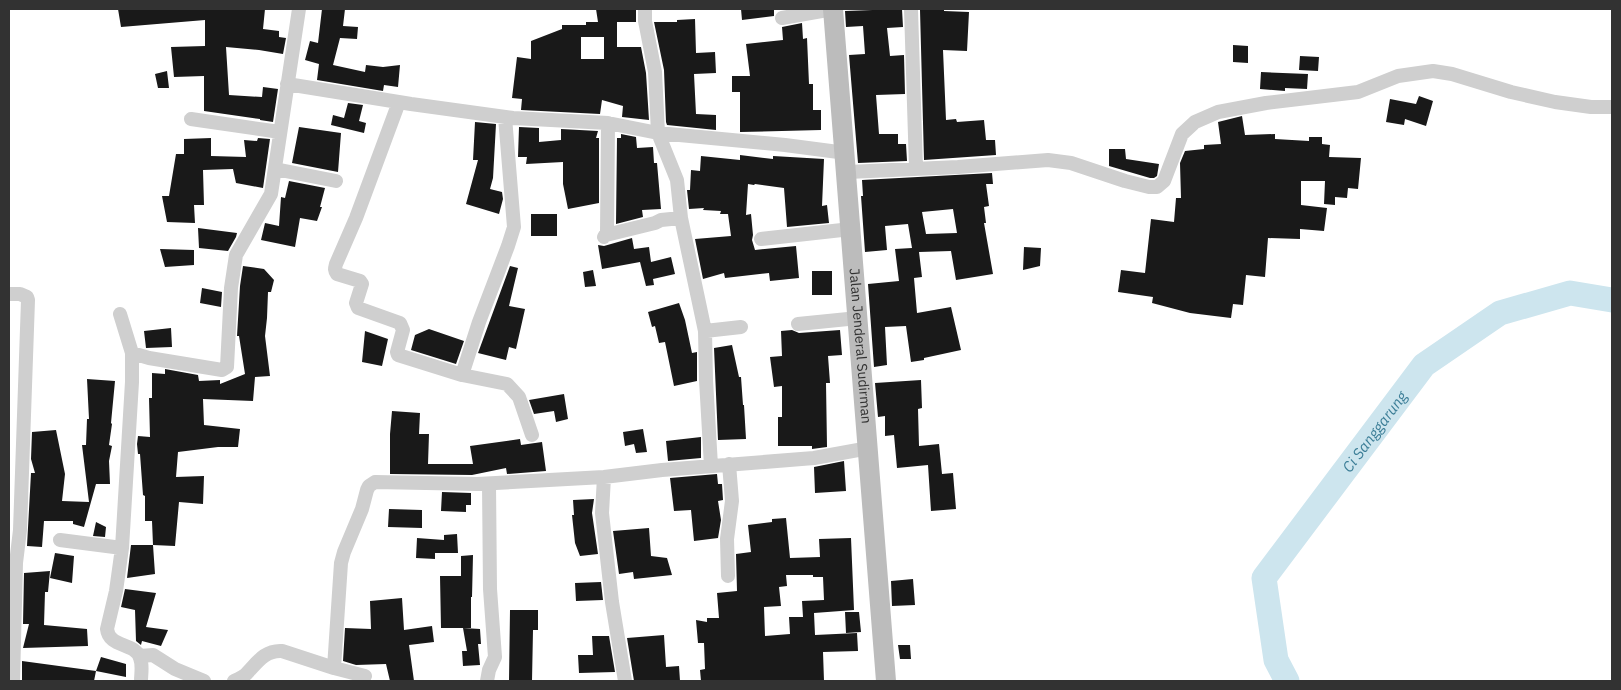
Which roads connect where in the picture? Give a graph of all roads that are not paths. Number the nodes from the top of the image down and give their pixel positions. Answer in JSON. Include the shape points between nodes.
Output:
{"nodes":[{"id":1,"x":299,"y":9,"type":"edge"},
{"id":2,"x":645,"y":9,"type":"edge"},
{"id":3,"x":833,"y":9,"type":"edge"},
{"id":4,"x":911,"y":9,"type":"edge"},
{"id":5,"x":782,"y":18,"type":"dead end"},
{"id":6,"x":287,"y":84,"type":"junction"},
{"id":7,"x":399,"y":102,"type":"junction"},
{"id":8,"x":1612,"y":107,"type":"edge"},
{"id":9,"x":505,"y":117,"type":"junction"},
{"id":10,"x":191,"y":119,"type":"dead end"},
{"id":11,"x":608,"y":123,"type":"junction"},
{"id":12,"x":280,"y":132,"type":"junction"},
{"id":13,"x":658,"y":133,"type":"junction"},
{"id":14,"x":847,"y":162,"type":"junction"},
{"id":15,"x":916,"y":168,"type":"junction"},
{"id":16,"x":275,"y":169,"type":"junction"},
{"id":17,"x":336,"y":182,"type":"dead end"},
{"id":18,"x":681,"y":218,"type":"junction"},
{"id":19,"x":851,"y":229,"type":"junction"},
{"id":20,"x":760,"y":239,"type":"dead end"},
{"id":21,"x":9,"y":294,"type":"edge"},
{"id":22,"x":120,"y":314,"type":"dead end"},
{"id":23,"x":858,"y":318,"type":"junction"},
{"id":24,"x":798,"y":324,"type":"dead end"},
{"id":25,"x":741,"y":327,"type":"dead end"},
{"id":26,"x":705,"y":331,"type":"junction"},
{"id":27,"x":132,"y":353,"type":"junction"},
{"id":28,"x":462,"y":375,"type":"junction"},
{"id":29,"x":532,"y":435,"type":"dead end"},
{"id":30,"x":869,"y":448,"type":"junction"},
{"id":31,"x":729,"y":464,"type":"junction"},
{"id":32,"x":711,"y":466,"type":"junction"},
{"id":33,"x":604,"y":477,"type":"junction"},
{"id":34,"x":489,"y":484,"type":"junction"},
{"id":35,"x":60,"y":540,"type":"dead end"},
{"id":36,"x":122,"y":548,"type":"junction"},
{"id":37,"x":728,"y":576,"type":"dead end"},
{"id":38,"x":140,"y":656,"type":"junction"},
{"id":39,"x":334,"y":668,"type":"junction"},
{"id":40,"x":365,"y":676,"type":"dead end"},
{"id":41,"x":13,"y":681,"type":"edge"},
{"id":42,"x":141,"y":681,"type":"edge"},
{"id":43,"x":204,"y":681,"type":"edge"},
{"id":44,"x":234,"y":681,"type":"edge"},
{"id":45,"x":487,"y":681,"type":"edge"},
{"id":46,"x":625,"y":681,"type":"edge"},
{"id":47,"x":886,"y":681,"type":"edge"}],
"edges":[{"from":1,"to":6,"type":"street"},
{"from":2,"to":13,"type":"street","via":[[655,72]]},
{"from":3,"to":5,"type":"street"},
{"from":3,"to":14,"type":"main road","name":"Jalan Jenderal Sudirman"},
{"from":4,"to":15,"type":"street"},
{"from":6,"to":7,"type":"street"},
{"from":6,"to":12,"type":"street"},
{"from":7,"to":9,"type":"street"},
{"from":7,"to":28,"type":"street","via":[[334,270],[362,284],[356,303],[358,308],[400,323],[403,330],[398,355]]},
{"from":8,"to":15,"type":"street","via":[[1555,102],[1433,71],[1398,76],[1358,92],[1266,103],[1218,112],[1194,122],[1182,134],[1164,181],[1157,187],[1126,181],[1071,163],[1048,160]]},
{"from":9,"to":11,"type":"street"},
{"from":9,"to":28,"type":"street","via":[[514,227]]},
{"from":10,"to":12,"type":"street"},
{"from":11,"to":13,"type":"street"},
{"from":11,"to":18,"type":"street","via":[[605,236],[661,220]]},
{"from":12,"to":16,"type":"street"},
{"from":13,"to":14,"type":"street","via":[[785,145]]},
{"from":13,"to":18,"type":"street","via":[[677,180]]},
{"from":14,"to":15,"type":"street"},
{"from":14,"to":19,"type":"main road","name":"Jalan Jenderal Sudirman"},
{"from":16,"to":17,"type":"street"},
{"from":16,"to":27,"type":"street","via":[[271,194],[236,255],[227,367],[222,370]]},
{"from":18,"to":26,"type":"street"},
{"from":19,"to":20,"type":"street"},
{"from":19,"to":23,"type":"main road","name":"Jalan Jenderal Sudirman"},
{"from":21,"to":41,"type":"street","via":[[24,295],[28,300]]},
{"from":22,"to":27,"type":"street"},
{"from":23,"to":24,"type":"street"},
{"from":23,"to":30,"type":"main road","name":"Jalan Jenderal Sudirman"},
{"from":25,"to":26,"type":"street"},
{"from":26,"to":32,"type":"street"},
{"from":27,"to":36,"type":"street"},
{"from":28,"to":29,"type":"street","via":[[507,384],[519,397]]},
{"from":30,"to":31,"type":"street","via":[[814,458]]},
{"from":30,"to":47,"type":"main road","name":"Jalan Jenderal Sudirman"},
{"from":31,"to":32,"type":"street"},
{"from":31,"to":37,"type":"street","via":[[732,501],[727,539]]},
{"from":32,"to":33,"type":"street"},
{"from":33,"to":34,"type":"street"},
{"from":33,"to":46,"type":"street","via":[[602,513]]},
{"from":34,"to":39,"type":"street","via":[[375,482],[369,486],[341,563]]},
{"from":34,"to":45,"type":"street","via":[[490,589],[495,657]]},
{"from":35,"to":36,"type":"street"},
{"from":36,"to":38,"type":"street","via":[[107,632],[111,639],[136,650]]},
{"from":38,"to":42,"type":"street"},
{"from":38,"to":43,"type":"street","via":[[153,655]]},
{"from":39,"to":40,"type":"street"},
{"from":39,"to":44,"type":"street","via":[[274,650]]}]}
